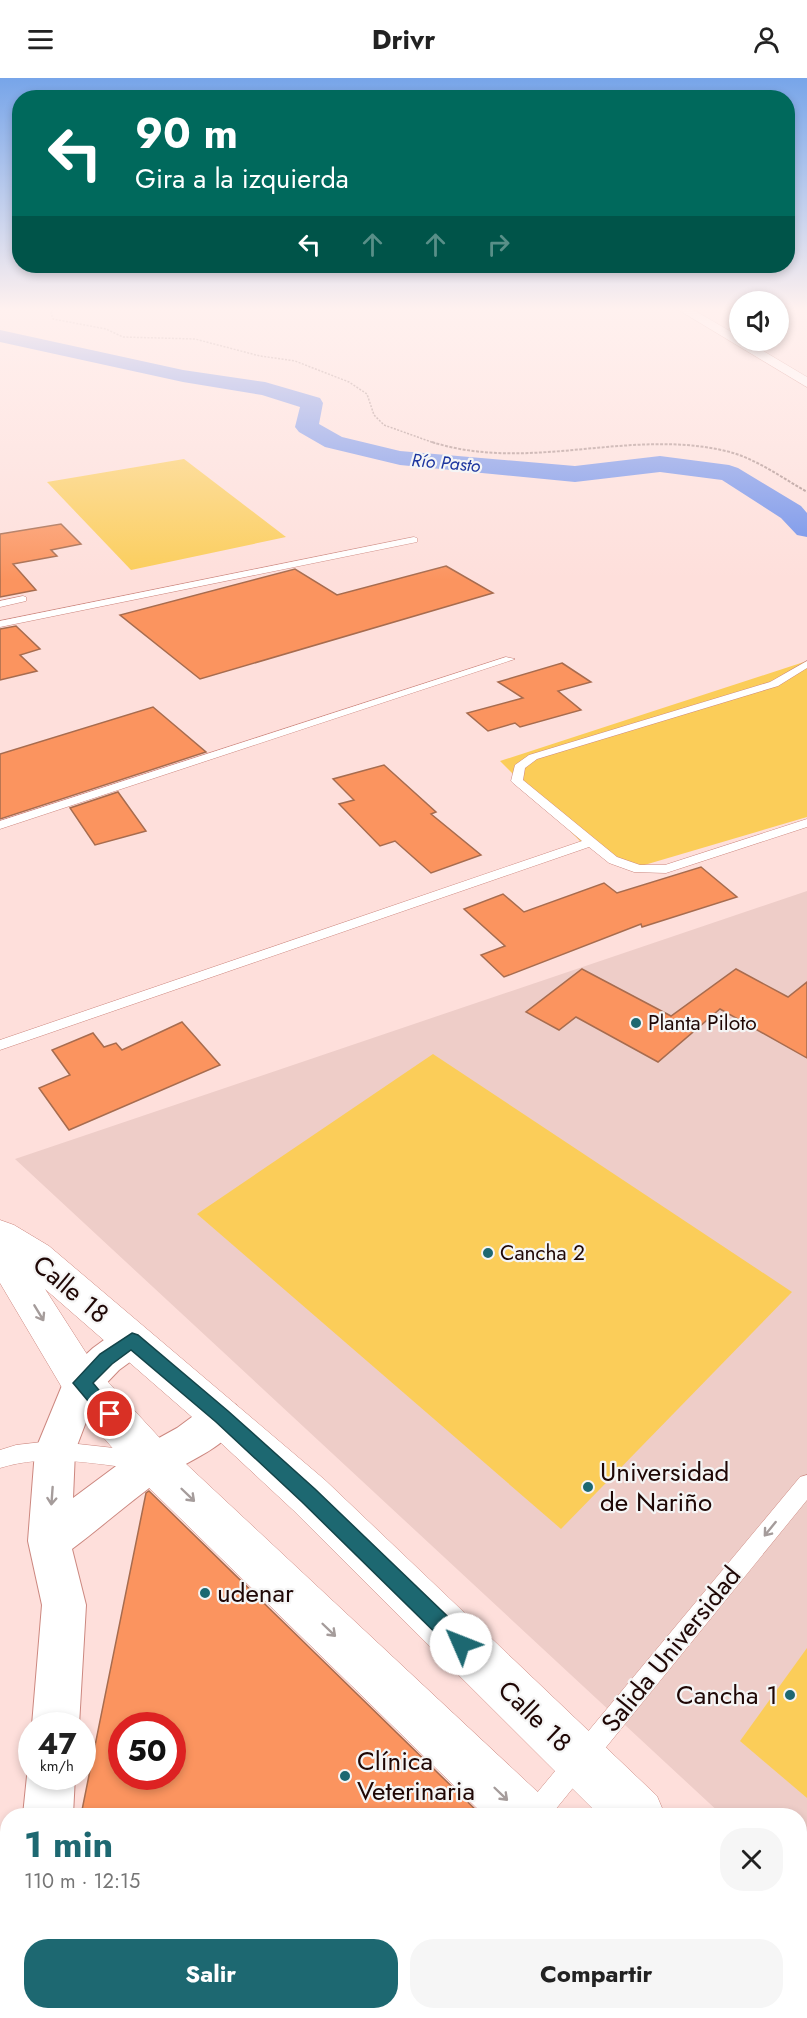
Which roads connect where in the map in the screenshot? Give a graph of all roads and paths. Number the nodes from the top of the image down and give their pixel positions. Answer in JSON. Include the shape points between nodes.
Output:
{"nodes":[{"id":1,"x":368,"y":400,"type":"edge"},
{"id":2,"x":807,"y":492,"type":"edge"},
{"id":3,"x":414,"y":540,"type":"dead end"},
{"id":4,"x":22,"y":599,"type":"dead end"},
{"id":5,"x":0,"y":604,"type":"edge"},
{"id":6,"x":0,"y":624,"type":"edge"},
{"id":7,"x":510,"y":659,"type":"dead end"},
{"id":8,"x":807,"y":664,"type":"edge"},
{"id":9,"x":807,"y":823,"type":"edge"},
{"id":10,"x":0,"y":825,"type":"edge"},
{"id":11,"x":591,"y":842,"type":"junction"},
{"id":12,"x":0,"y":1045,"type":"edge"},
{"id":13,"x":3,"y":1257,"type":"edge"},
{"id":14,"x":132,"y":1340,"type":"junction"},
{"id":15,"x":82,"y":1383,"type":"junction"},
{"id":16,"x":222,"y":1417,"type":"junction"},
{"id":17,"x":55,"y":1451,"type":"junction"},
{"id":18,"x":0,"y":1459,"type":"edge"},
{"id":19,"x":153,"y":1462,"type":"junction"},
{"id":20,"x":807,"y":1484,"type":"edge"},
{"id":21,"x":49,"y":1541,"type":"junction"},
{"id":22,"x":56,"y":1712,"type":"edge"},
{"id":23,"x":580,"y":1760,"type":"junction"},
{"id":24,"x":50,"y":1790,"type":"edge"},
{"id":25,"x":49,"y":1808,"type":"edge"},
{"id":26,"x":516,"y":1808,"type":"edge"},
{"id":27,"x":541,"y":1808,"type":"edge"},
{"id":28,"x":631,"y":1808,"type":"edge"}],
"edges":[{"from":1,"to":2,"type":"path","via":[[370,412],[387,429],[447,447],[487,454],[543,454],[663,444],[726,451]]},
{"from":3,"to":6,"type":"lane"},
{"from":4,"to":5,"type":"lane"},
{"from":7,"to":10,"type":"lane"},
{"from":8,"to":11,"type":"lane","via":[[774,684],[544,753],[519,767],[517,781]]},
{"from":9,"to":11,"type":"lane","via":[[678,866],[653,870],[613,861]]},
{"from":11,"to":12,"type":"lane"},
{"from":13,"to":14,"type":"main road","name":"Calle 18","via":[[35,1257]]},
{"from":13,"to":15,"type":"main road","name":"Calle 18","one_way":true},
{"from":14,"to":15,"type":"street"},
{"from":14,"to":16,"type":"main road","name":"Calle 18"},
{"from":15,"to":17,"type":"street"},
{"from":15,"to":19,"type":"main road","name":"Calle 18"},
{"from":16,"to":19,"type":"street","via":[[191,1441]]},
{"from":16,"to":23,"type":"main road","name":"Calle 18","via":[[309,1496]]},
{"from":17,"to":18,"type":"lane","via":[[13,1453]]},
{"from":17,"to":19,"type":"lane"},
{"from":17,"to":21,"type":"street","one_way":true},
{"from":19,"to":21,"type":"street"},
{"from":19,"to":26,"type":"main road","name":"Calle 18","one_way":true},
{"from":20,"to":23,"type":"lane","name":"Salida Universidad","one_way":true},
{"from":21,"to":22,"type":"street","via":[[64,1605]]},
{"from":23,"to":27,"type":"lane","name":"Salida Universidad"},
{"from":23,"to":28,"type":"main road","name":"Calle 18"},
{"from":24,"to":25,"type":"street"}]}
